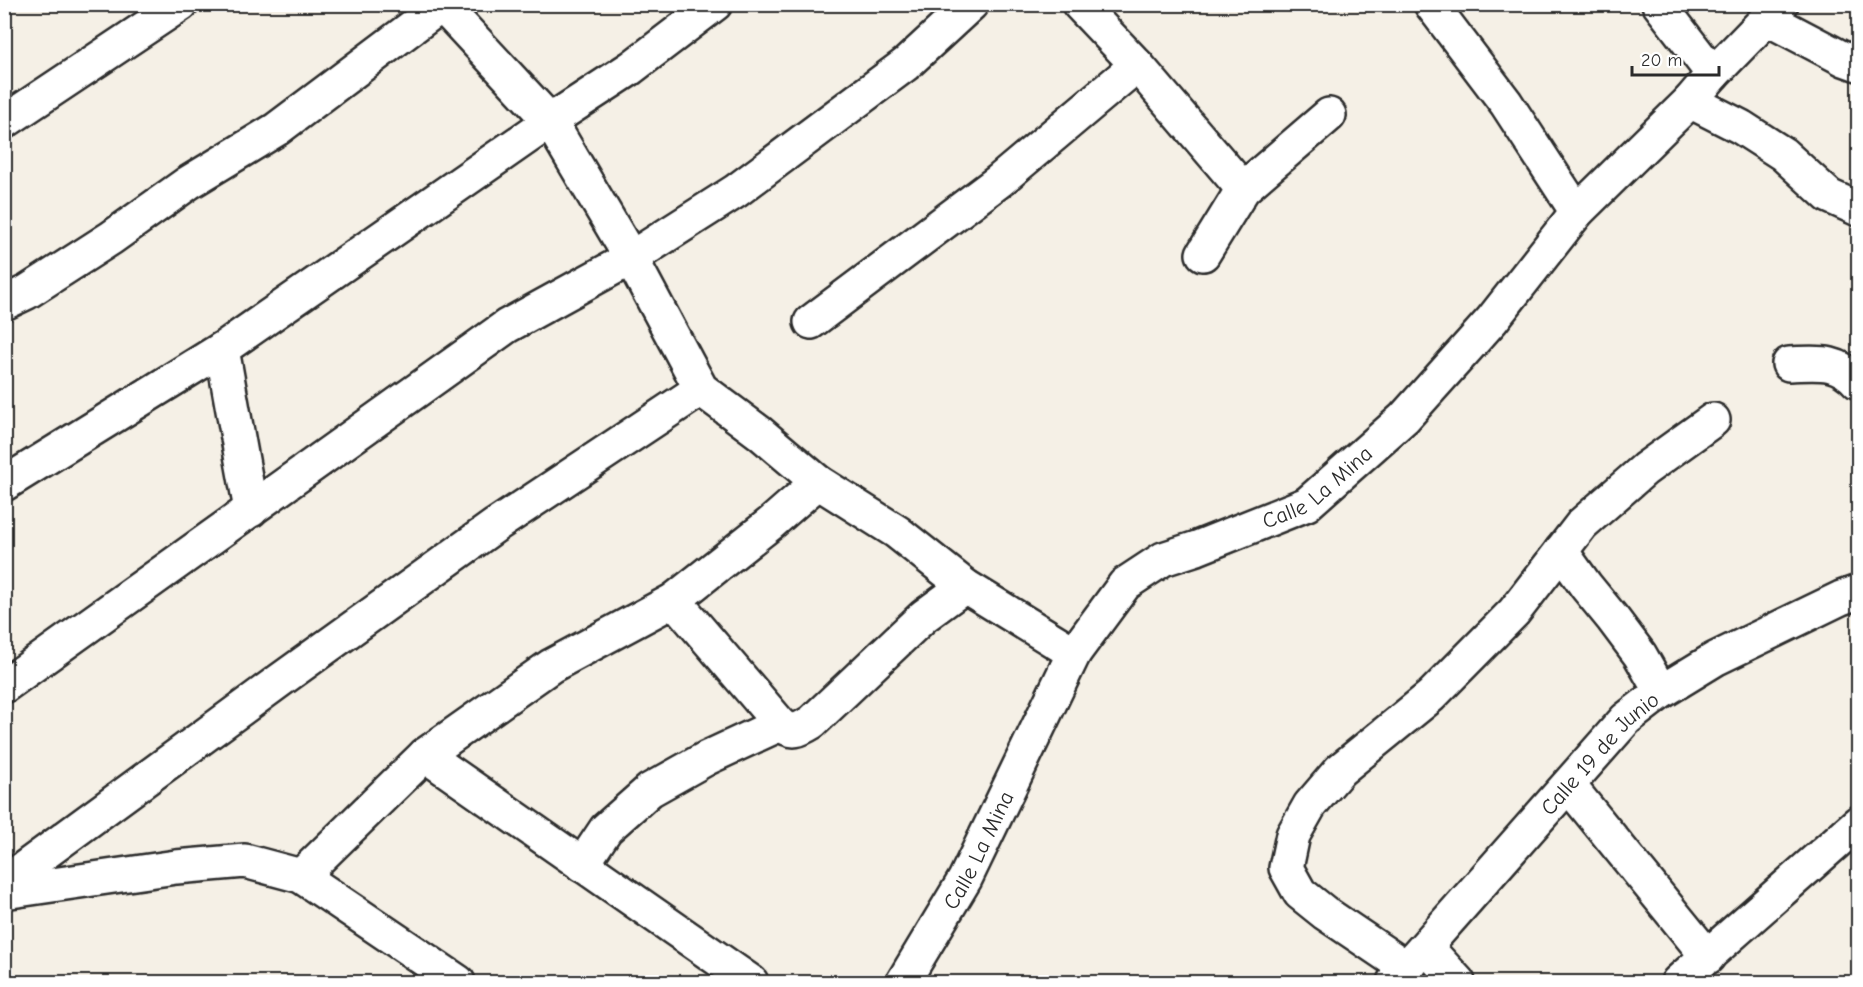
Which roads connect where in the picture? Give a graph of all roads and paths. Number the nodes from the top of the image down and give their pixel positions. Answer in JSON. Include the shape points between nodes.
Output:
{"nodes":[{"id":1,"x":181,"y":4,"type":"edge"},
{"id":2,"x":715,"y":4,"type":"edge"},
{"id":3,"x":971,"y":4,"type":"edge"},
{"id":4,"x":1079,"y":4,"type":"edge"},
{"id":5,"x":1431,"y":4,"type":"edge"},
{"id":6,"x":1659,"y":4,"type":"edge"},
{"id":7,"x":442,"y":5,"type":"edge"},
{"id":8,"x":1774,"y":11,"type":"edge"},
{"id":9,"x":1858,"y":64,"type":"edge"},
{"id":10,"x":1137,"y":65,"type":"junction"},
{"id":11,"x":1713,"y":74,"type":"junction"},
{"id":12,"x":1690,"y":101,"type":"junction"},
{"id":13,"x":1329,"y":115,"type":"dead end"},
{"id":14,"x":5,"y":118,"type":"edge"},
{"id":15,"x":550,"y":121,"type":"junction"},
{"id":16,"x":1243,"y":189,"type":"junction"},
{"id":17,"x":1858,"y":208,"type":"edge"},
{"id":18,"x":1577,"y":212,"type":"junction"},
{"id":19,"x":1203,"y":254,"type":"dead end"},
{"id":20,"x":631,"y":258,"type":"junction"},
{"id":21,"x":4,"y":303,"type":"edge"},
{"id":22,"x":811,"y":321,"type":"dead end"},
{"id":23,"x":222,"y":349,"type":"junction"},
{"id":24,"x":1789,"y":364,"type":"dead end"},
{"id":25,"x":1858,"y":382,"type":"edge"},
{"id":26,"x":701,"y":389,"type":"junction"},
{"id":27,"x":1713,"y":420,"type":"dead end"},
{"id":28,"x":818,"y":482,"type":"junction"},
{"id":29,"x":4,"y":484,"type":"edge"},
{"id":30,"x":251,"y":510,"type":"junction"},
{"id":31,"x":1562,"y":551,"type":"junction"},
{"id":32,"x":965,"y":586,"type":"junction"},
{"id":33,"x":674,"y":600,"type":"junction"},
{"id":34,"x":1853,"y":602,"type":"edge"},
{"id":35,"x":1074,"y":653,"type":"junction"},
{"id":36,"x":4,"y":686,"type":"edge"},
{"id":37,"x":1661,"y":692,"type":"junction"},
{"id":38,"x":780,"y":724,"type":"junction"},
{"id":39,"x":425,"y":755,"type":"junction"},
{"id":40,"x":1569,"y":786,"type":"junction"},
{"id":41,"x":1853,"y":839,"type":"edge"},
{"id":42,"x":582,"y":865,"type":"junction"},
{"id":43,"x":301,"y":876,"type":"junction"},
{"id":44,"x":4,"y":883,"type":"edge"},
{"id":45,"x":4,"y":891,"type":"edge"},
{"id":46,"x":1708,"y":957,"type":"junction"},
{"id":47,"x":1409,"y":966,"type":"edge"},
{"id":48,"x":442,"y":978,"type":"edge"},
{"id":49,"x":751,"y":982,"type":"edge"},
{"id":50,"x":903,"y":982,"type":"edge"},
{"id":51,"x":1458,"y":982,"type":"edge"},
{"id":52,"x":1678,"y":982,"type":"edge"}],
"edges":[{"from":1,"to":14,"type":"street"},
{"from":2,"to":15,"type":"street","via":[[631,68]]},
{"from":3,"to":20,"type":"street","via":[[906,64],[736,190]]},
{"from":4,"to":10,"type":"street"},
{"from":5,"to":18,"type":"street","via":[[1506,103]]},
{"from":6,"to":11,"type":"street"},
{"from":7,"to":15,"type":"street"},
{"from":7,"to":21,"type":"street","via":[[277,129],[188,183],[27,292]]},
{"from":8,"to":9,"type":"street","via":[[1844,59]]},
{"from":8,"to":11,"type":"street","name":"Calle La Mina"},
{"from":10,"to":16,"type":"street"},
{"from":10,"to":22,"type":"street","via":[[999,181]]},
{"from":11,"to":12,"type":"street","name":"Calle La Mina"},
{"from":12,"to":17,"type":"street","via":[[1741,127],[1783,154],[1829,196]]},
{"from":12,"to":18,"type":"street","name":"Calle La Mina"},
{"from":13,"to":16,"type":"street"},
{"from":15,"to":20,"type":"street"},
{"from":15,"to":23,"type":"street"},
{"from":16,"to":19,"type":"street"},
{"from":18,"to":35,"type":"street","name":"Calle La Mina","via":[[1492,320],[1404,418],[1307,504],[1163,559],[1125,584]]},
{"from":20,"to":26,"type":"street"},
{"from":20,"to":30,"type":"street","via":[[507,327]]},
{"from":23,"to":29,"type":"street"},
{"from":23,"to":30,"type":"street"},
{"from":24,"to":25,"type":"street","via":[[1828,363]]},
{"from":26,"to":28,"type":"street"},
{"from":26,"to":44,"type":"street","via":[[496,525]]},
{"from":27,"to":31,"type":"street","via":[[1645,469],[1582,524]]},
{"from":28,"to":32,"type":"street","via":[[897,532]]},
{"from":28,"to":33,"type":"street"},
{"from":30,"to":36,"type":"street"},
{"from":31,"to":37,"type":"street","via":[[1640,655]]},
{"from":31,"to":47,"type":"street","via":[[1514,612],[1431,696],[1340,770],[1310,805],[1293,835],[1286,868],[1300,893]]},
{"from":32,"to":35,"type":"street"},
{"from":32,"to":38,"type":"street","via":[[924,616],[812,723],[800,730],[788,730]]},
{"from":33,"to":38,"type":"street"},
{"from":33,"to":39,"type":"street","via":[[551,666]]},
{"from":34,"to":37,"type":"street","name":"Calle 19 de Junio","via":[[1715,659]]},
{"from":35,"to":50,"type":"street","name":"Calle La Mina","via":[[965,879]]},
{"from":37,"to":40,"type":"street","name":"Calle 19 de Junio","via":[[1626,719]]},
{"from":38,"to":42,"type":"street","via":[[650,790],[606,829]]},
{"from":39,"to":42,"type":"street"},
{"from":39,"to":43,"type":"street"},
{"from":40,"to":46,"type":"street"},
{"from":40,"to":47,"type":"street","name":"Calle 19 de Junio"},
{"from":41,"to":46,"type":"street"},
{"from":42,"to":49,"type":"street"},
{"from":43,"to":45,"type":"street","via":[[244,861]]},
{"from":43,"to":48,"type":"street"},
{"from":46,"to":52,"type":"street"},
{"from":47,"to":51,"type":"street"}]}
